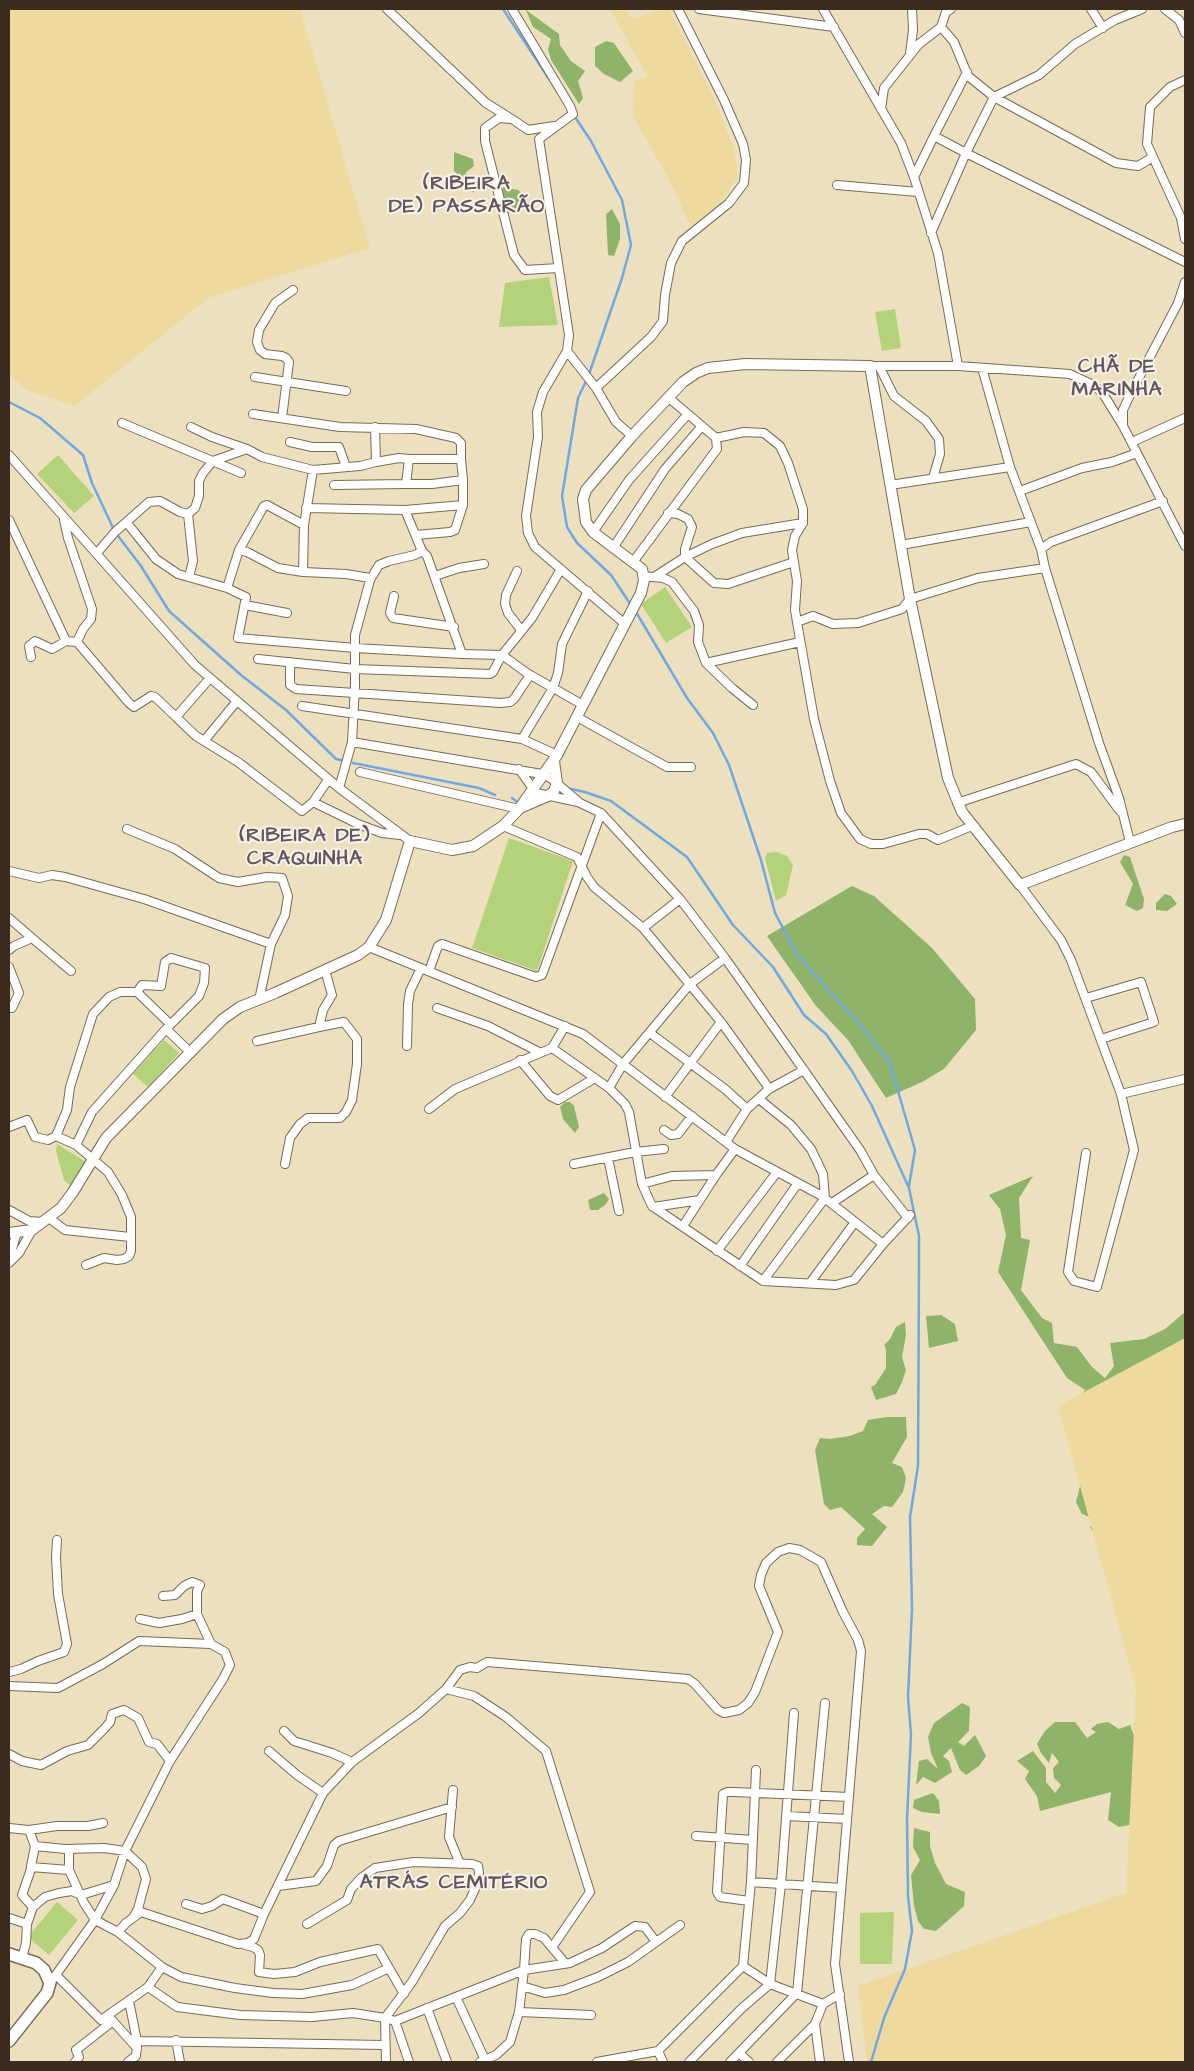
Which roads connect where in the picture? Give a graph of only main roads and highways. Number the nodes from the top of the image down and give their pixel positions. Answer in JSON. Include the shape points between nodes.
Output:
{"nodes":[{"id":1,"x":9,"y":1954,"type":"edge"},
{"id":2,"x":9,"y":2039,"type":"edge"}],
"edges":[{"from":1,"to":2,"type":"main road","via":[[36,1963],[53,1980],[47,1993]]}]}
